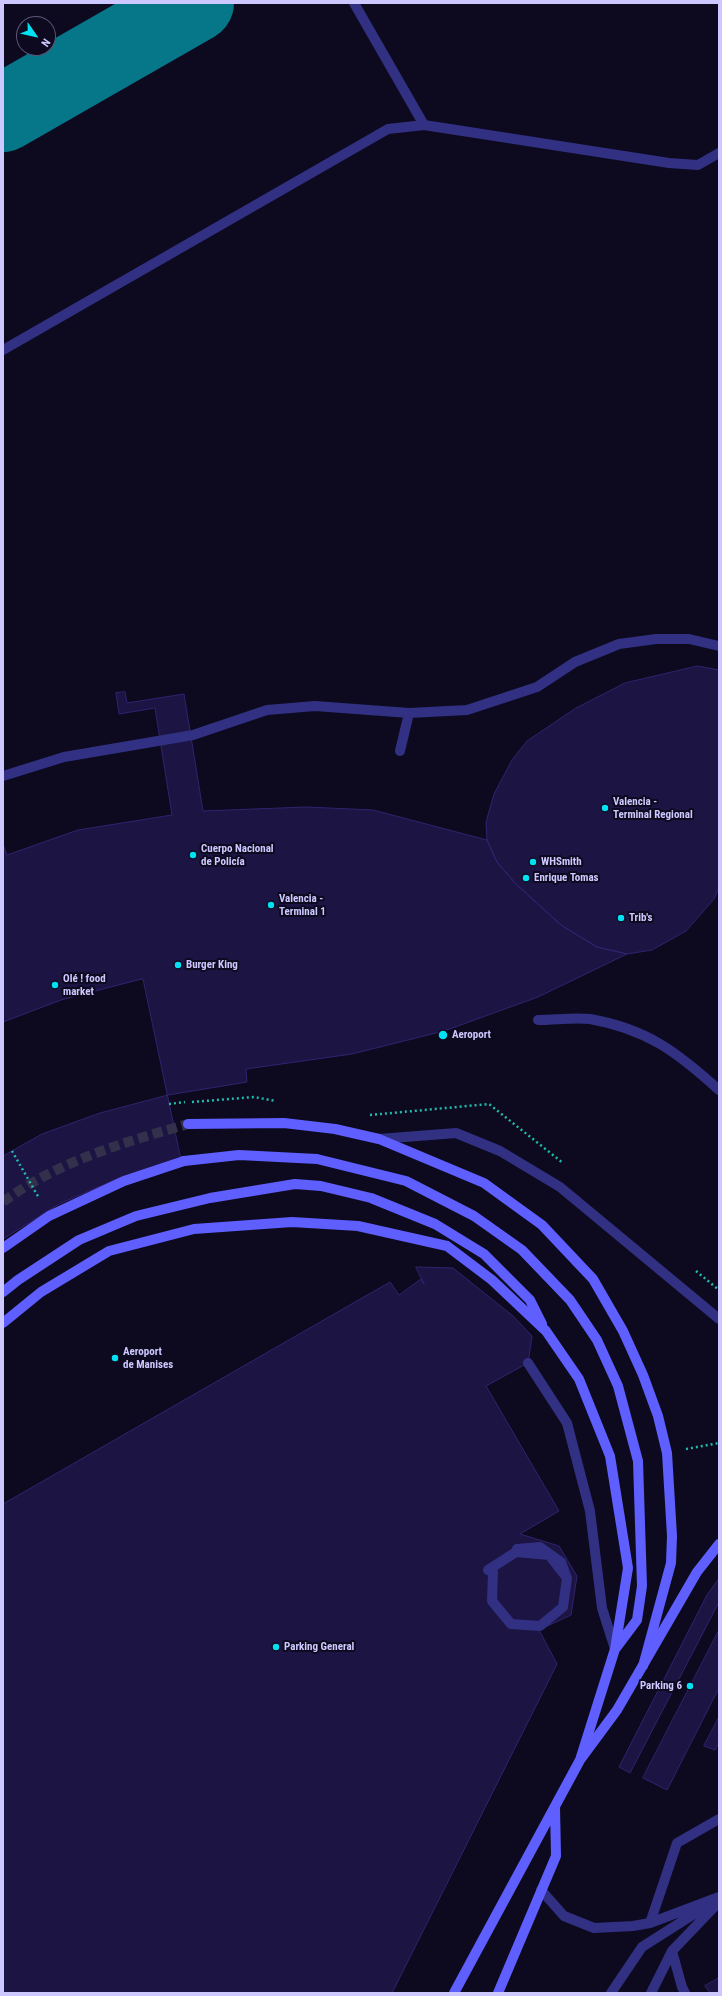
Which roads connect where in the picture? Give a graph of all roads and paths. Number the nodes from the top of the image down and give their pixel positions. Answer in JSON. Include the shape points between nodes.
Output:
{"nodes":[{"id":1,"x":354,"y":3,"type":"edge"},
{"id":2,"x":424,"y":125,"type":"junction"},
{"id":3,"x":719,"y":153,"type":"edge"},
{"id":4,"x":3,"y":350,"type":"edge"},
{"id":5,"x":719,"y":646,"type":"edge"},
{"id":6,"x":409,"y":713,"type":"junction"},
{"id":7,"x":400,"y":751,"type":"dead end"},
{"id":8,"x":3,"y":776,"type":"edge"},
{"id":9,"x":538,"y":1020,"type":"dead end"},
{"id":10,"x":719,"y":1090,"type":"edge"},
{"id":11,"x":188,"y":1124,"type":"tunnel mouth"},
{"id":12,"x":379,"y":1138,"type":"junction"},
{"id":13,"x":12,"y":1151,"type":"dead end"},
{"id":14,"x":49,"y":1216,"type":"junction"},
{"id":15,"x":3,"y":1248,"type":"edge"},
{"id":16,"x":3,"y":1292,"type":"edge"},
{"id":17,"x":719,"y":1319,"type":"edge"},
{"id":18,"x":3,"y":1323,"type":"edge"},
{"id":19,"x":546,"y":1331,"type":"junction"},
{"id":20,"x":528,"y":1362,"type":"dead end"},
{"id":21,"x":719,"y":1443,"type":"edge"},
{"id":22,"x":667,"y":1453,"type":"junction"},
{"id":23,"x":719,"y":1544,"type":"edge"},
{"id":24,"x":488,"y":1570,"type":"dead end"},
{"id":25,"x":488,"y":1584,"type":"dead end"},
{"id":26,"x":615,"y":1649,"type":"junction"},
{"id":27,"x":643,"y":1666,"type":"junction"},
{"id":28,"x":580,"y":1760,"type":"junction"},
{"id":29,"x":555,"y":1805,"type":"junction"},
{"id":30,"x":719,"y":1819,"type":"edge"},
{"id":31,"x":541,"y":1890,"type":"junction"},
{"id":32,"x":719,"y":1899,"type":"edge"},
{"id":33,"x":650,"y":1923,"type":"junction"},
{"id":34,"x":672,"y":1951,"type":"junction"},
{"id":35,"x":454,"y":1993,"type":"edge"},
{"id":36,"x":498,"y":1993,"type":"edge"},
{"id":37,"x":611,"y":1993,"type":"edge"},
{"id":38,"x":651,"y":1993,"type":"edge"},
{"id":39,"x":685,"y":1993,"type":"edge"}],
"edges":[{"from":1,"to":2,"type":"lane"},
{"from":2,"to":3,"type":"lane","via":[[669,163],[698,165]]},
{"from":2,"to":4,"type":"lane","via":[[388,129]]},
{"from":5,"to":6,"type":"lane","via":[[683,639],[656,639],[619,644],[574,662],[537,686],[467,710]]},
{"from":6,"to":7,"type":"lane"},
{"from":6,"to":8,"type":"lane","via":[[315,706],[267,710],[192,735],[64,757]]},
{"from":9,"to":10,"type":"lane","via":[[589,1019],[645,1034],[684,1058]]},
{"from":11,"to":12,"type":"street","via":[[284,1123],[335,1129]]},
{"from":12,"to":17,"type":"lane","via":[[456,1133],[500,1151],[560,1187]]},
{"from":12,"to":22,"type":"street","via":[[484,1183],[542,1225],[593,1278],[623,1331],[643,1375],[658,1416]]},
{"from":13,"to":14,"type":"path","bridge":true},
{"from":14,"to":15,"type":"street","bridge":true},
{"from":14,"to":26,"type":"street","bridge":true,"via":[[124,1181],[184,1161],[239,1155],[318,1159],[406,1181],[474,1216],[522,1250],[570,1300],[597,1340],[618,1386],[638,1461],[642,1586],[637,1620]]},
{"from":16,"to":19,"type":"street","via":[[79,1240],[136,1216],[210,1198],[295,1184],[321,1186],[371,1198],[435,1224],[484,1254],[530,1300]]},
{"from":18,"to":19,"type":"street","via":[[40,1292],[110,1251],[194,1229],[292,1222],[358,1226],[447,1246],[492,1280]]},
{"from":19,"to":26,"type":"street","via":[[579,1379],[610,1456],[628,1568]]},
{"from":20,"to":26,"type":"lane","via":[[566,1424],[590,1511],[602,1608]]},
{"from":21,"to":22,"type":"path"},
{"from":22,"to":27,"type":"street","via":[[671,1563]]},
{"from":23,"to":27,"type":"street","via":[[697,1572]]},
{"from":24,"to":25,"type":"lane","bridge":true,"via":[[494,1567],[500,1563],[505,1560],[516,1552],[549,1554],[567,1578],[563,1607],[540,1626],[511,1624],[492,1601],[493,1572],[498,1566],[503,1561],[508,1555],[514,1549],[540,1547],[561,1562],[570,1586],[562,1612],[540,1626],[514,1626],[494,1609]]},
{"from":26,"to":28,"type":"street"},
{"from":27,"to":28,"type":"street","via":[[617,1710]]},
{"from":28,"to":29,"type":"street"},
{"from":29,"to":31,"type":"street","via":[[556,1856]]},
{"from":29,"to":35,"type":"street"},
{"from":30,"to":33,"type":"lane","via":[[677,1843]]},
{"from":31,"to":33,"type":"lane","via":[[564,1916],[594,1928]]},
{"from":31,"to":36,"type":"street"},
{"from":32,"to":33,"type":"lane"},
{"from":32,"to":34,"type":"lane"},
{"from":32,"to":37,"type":"lane","via":[[642,1947]]},
{"from":34,"to":38,"type":"lane"},
{"from":34,"to":39,"type":"lane"}]}
